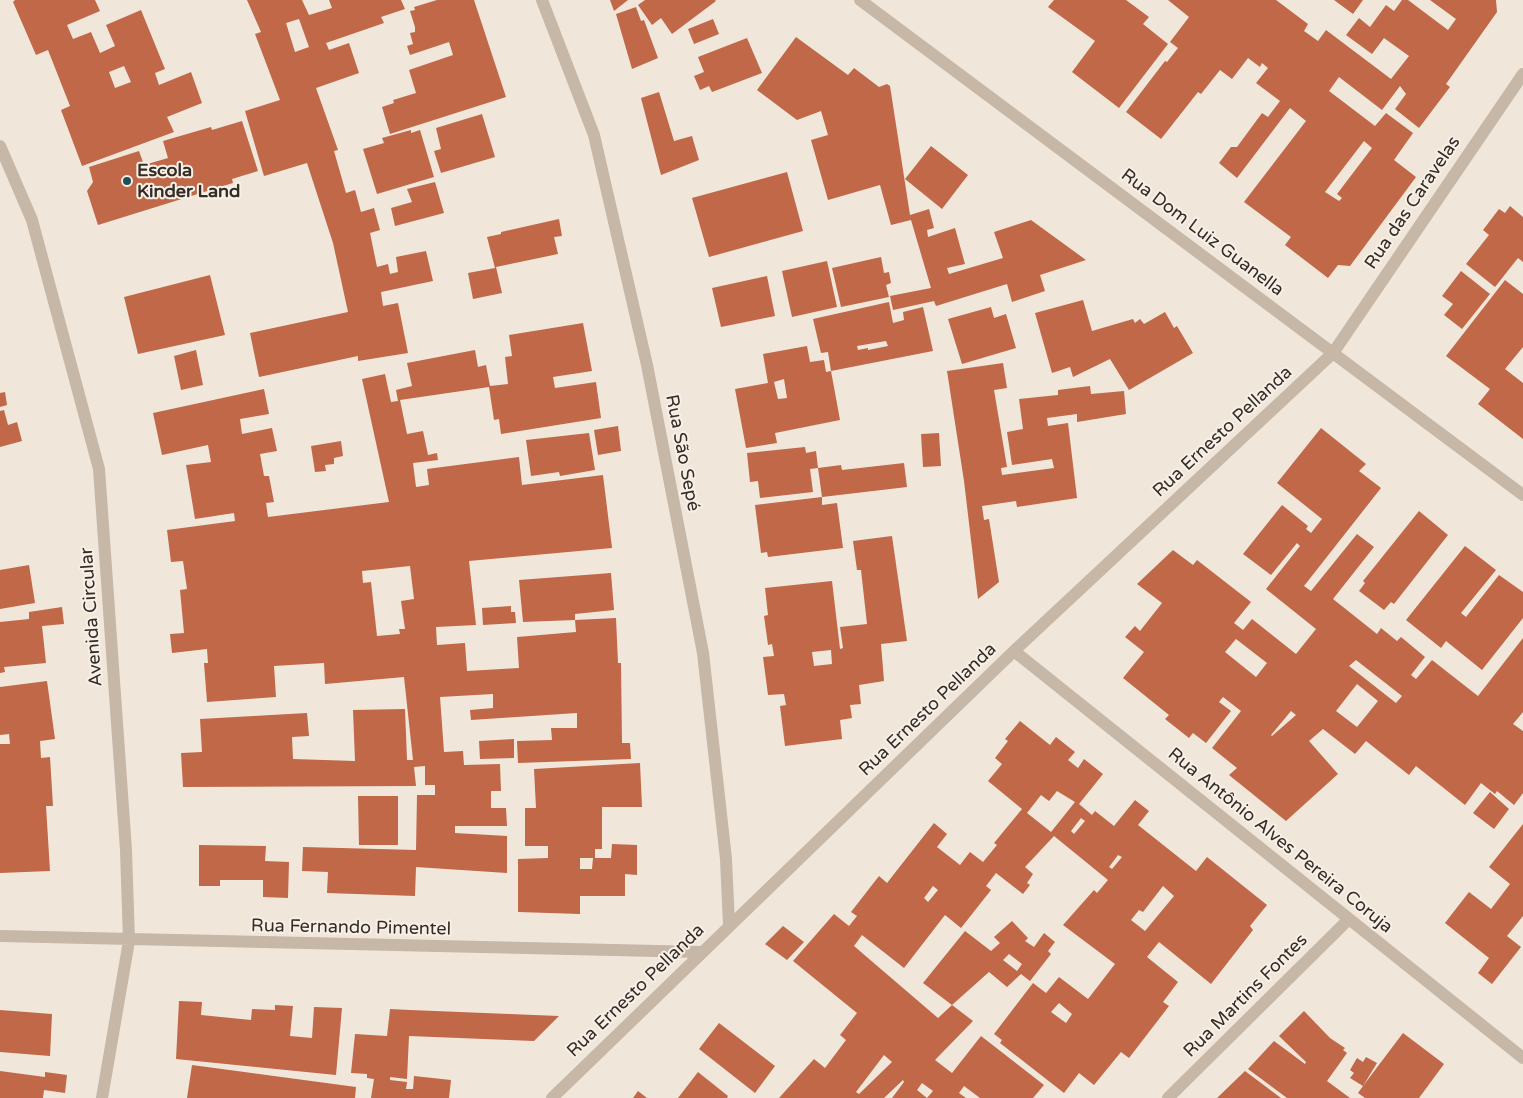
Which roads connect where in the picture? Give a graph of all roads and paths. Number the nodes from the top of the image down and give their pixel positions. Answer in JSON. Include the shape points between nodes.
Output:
{"nodes":[{"id":1,"x":542,"y":0,"type":"edge"},
{"id":2,"x":860,"y":0,"type":"edge"},
{"id":3,"x":1523,"y":74,"type":"edge"},
{"id":4,"x":0,"y":146,"type":"edge"},
{"id":5,"x":1333,"y":352,"type":"junction"},
{"id":6,"x":1523,"y":495,"type":"edge"},
{"id":7,"x":1014,"y":650,"type":"junction"},
{"id":8,"x":1349,"y":919,"type":"junction"},
{"id":9,"x":729,"y":925,"type":"junction"},
{"id":10,"x":0,"y":936,"type":"edge"},
{"id":11,"x":129,"y":941,"type":"junction"},
{"id":12,"x":701,"y":952,"type":"junction"},
{"id":13,"x":1523,"y":1058,"type":"edge"},
{"id":14,"x":102,"y":1098,"type":"edge"},
{"id":15,"x":552,"y":1098,"type":"edge"},
{"id":16,"x":1168,"y":1098,"type":"edge"}],
"edges":[{"from":1,"to":9,"type":"street","name":"Rua São Sepé","via":[[594,135],[647,365],[703,653],[726,860]]},
{"from":2,"to":5,"type":"street","name":"Rua Dom Luiz Guanella"},
{"from":3,"to":5,"type":"street","name":"Rua das Caravelas"},
{"from":4,"to":11,"type":"street","name":"Avenida Circular","via":[[32,220],[100,468],[126,850]]},
{"from":5,"to":6,"type":"street","name":"Rua Dom Luiz Guanella"},
{"from":5,"to":7,"type":"street","name":"Rua Ernesto Pellanda"},
{"from":7,"to":8,"type":"street","name":"Rua Antônio Alves Pereira Coruja"},
{"from":7,"to":9,"type":"street","name":"Rua Ernesto Pellanda"},
{"from":8,"to":13,"type":"street","name":"Rua Antônio Alves Pereira Coruja"},
{"from":8,"to":16,"type":"street","name":"Rua Martins Fontes"},
{"from":9,"to":12,"type":"street","name":"Rua Ernesto Pellanda"},
{"from":10,"to":11,"type":"street","name":"Rua Fernando Pimentel"},
{"from":11,"to":12,"type":"street","name":"Rua Fernando Pimentel"},
{"from":11,"to":14,"type":"street","name":"Avenida Circular"},
{"from":12,"to":15,"type":"street","name":"Rua Ernesto Pellanda"}]}
